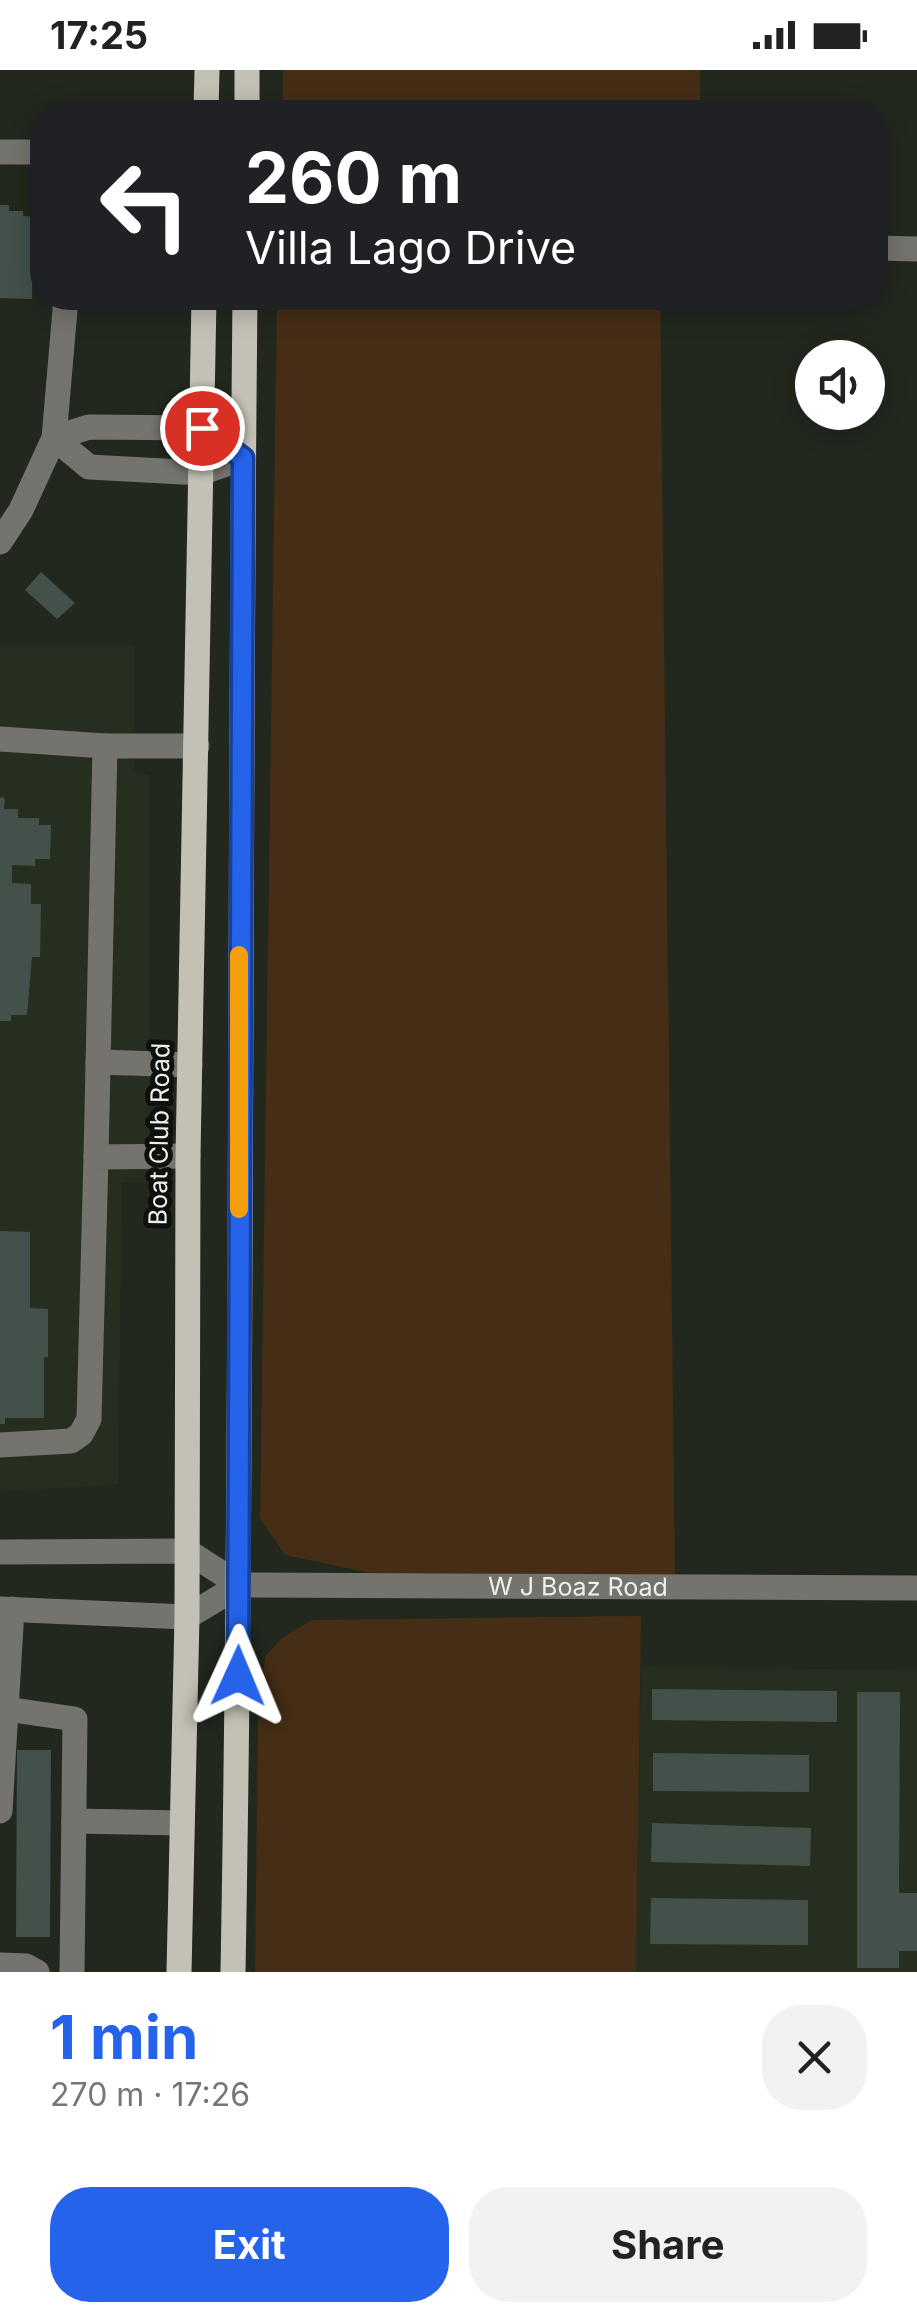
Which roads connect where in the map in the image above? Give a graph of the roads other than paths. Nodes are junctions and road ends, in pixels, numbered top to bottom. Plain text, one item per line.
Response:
1 (207, 70) edge
2 (248, 70) edge
3 (206, 100) edge
4 (247, 100) edge
5 (0, 152) edge
6 (30, 152) edge
7 (888, 248) edge
8 (917, 248) edge
9 (65, 310) edge
10 (204, 310) edge
11 (244, 310) edge
12 (202, 428) junction
13 (54, 438) junction
14 (243, 458) junction
15 (201, 472) junction
16 (0, 542) edge
17 (0, 739) edge
18 (105, 746) junction
19 (197, 746) junction
20 (98, 1062) junction
21 (190, 1065) junction
22 (188, 1156) junction
23 (96, 1158) junction
24 (0, 1444) edge
25 (0, 1552) edge
26 (187, 1552) junction
27 (240, 1585) junction
28 (917, 1588) edge
29 (6, 1609) edge
30 (187, 1617) junction
31 (6, 1709) junction
32 (0, 1811) edge
33 (74, 1821) junction
34 (182, 1822) junction
35 (0, 1965) edge
36 (37, 1972) edge
37 (72, 1972) edge
38 (179, 1972) edge
39 (233, 1972) edge

1 - 3 main road
2 - 4 main road
5 - 6 street
7 - 8 street
9 - 13 street
10 - 12 main road, Boat Club Road
11 - 14 main road
12 - 13 street
12 - 14 street
12 - 15 main road, Boat Club Road
13 - 15 street
13 - 16 street
14 - 15 street
14 - 27 main road
15 - 19 main road, Boat Club Road
17 - 18 street
18 - 19 street
18 - 20 street
19 - 21 main road, Boat Club Road
20 - 21 street
20 - 23 street
21 - 22 main road, Boat Club Road
22 - 23 street
22 - 26 main road, Boat Club Road
23 - 24 street
25 - 26 street
26 - 27 street
26 - 30 main road, Boat Club Road
27 - 28 street, W J Boaz Road
27 - 30 street
27 - 39 main road
29 - 30 street
29 - 31 street
30 - 34 main road, Boat Club Road
31 - 32 street
31 - 33 street
33 - 34 street
33 - 37 street
34 - 38 main road, Boat Club Road
35 - 36 street

